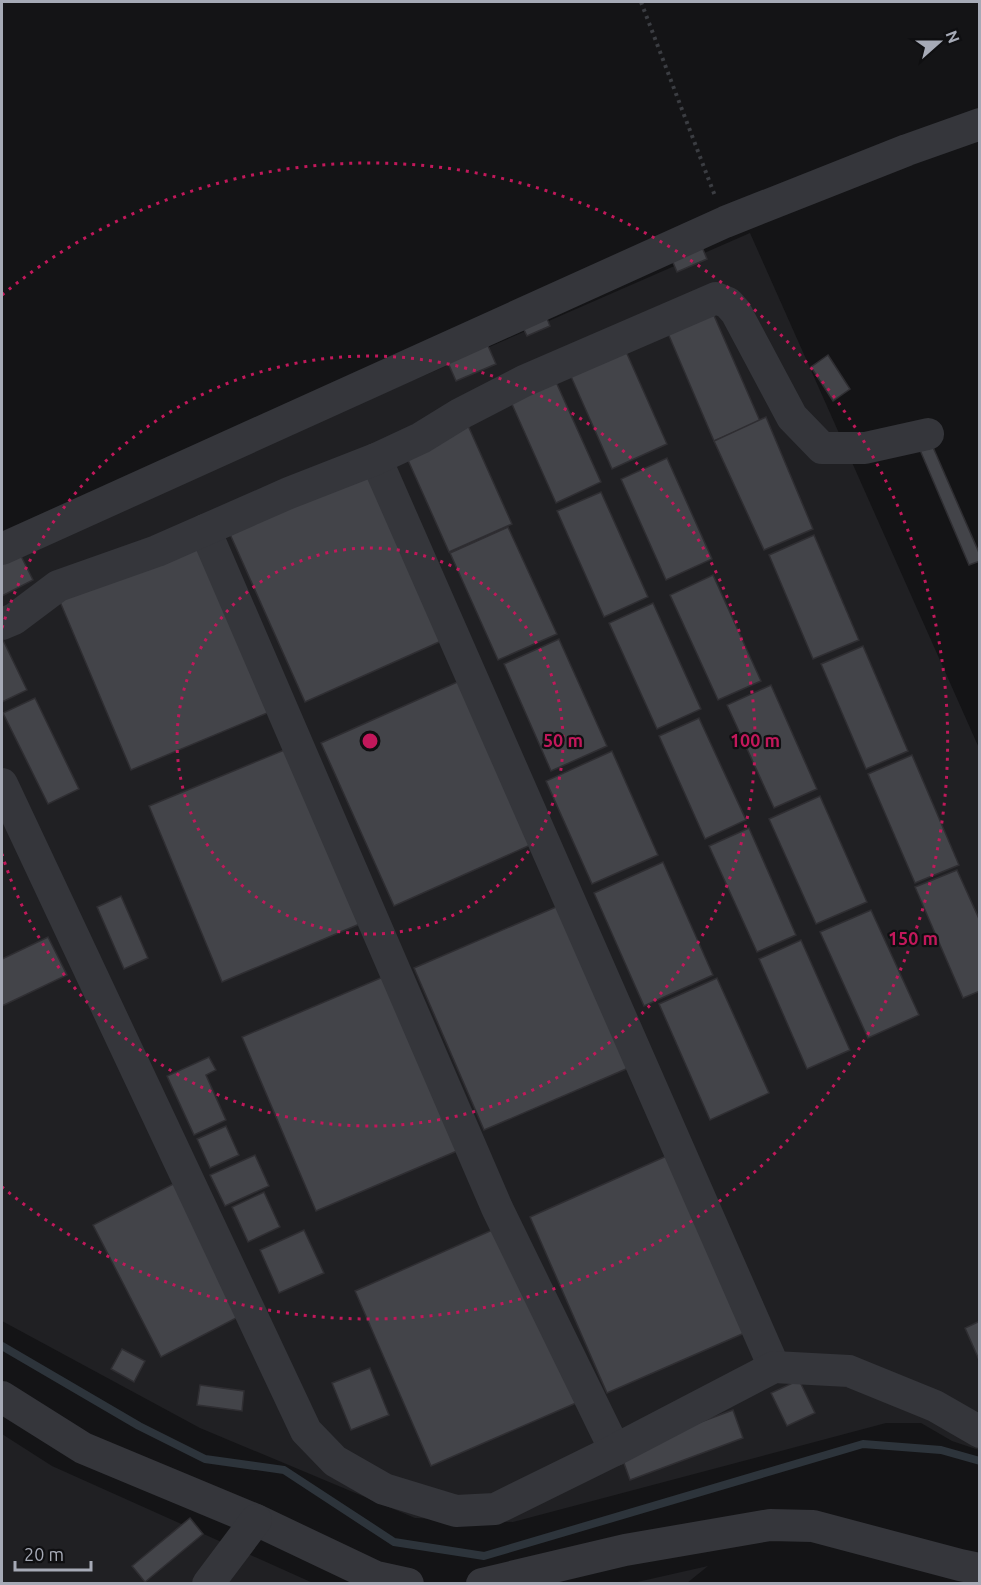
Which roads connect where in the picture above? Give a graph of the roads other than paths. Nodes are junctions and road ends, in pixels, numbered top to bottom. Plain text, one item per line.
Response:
1 (980, 124) edge
2 (928, 434) dead end
3 (376, 459) junction
4 (205, 530) junction
5 (2, 549) edge
6 (2, 624) edge
7 (2, 784) edge
8 (774, 1366) junction
9 (2, 1397) edge
10 (980, 1432) edge
11 (615, 1450) junction
12 (256, 1520) junction
13 (980, 1569) edge
14 (208, 1584) edge
15 (408, 1584) edge
16 (482, 1584) edge

1 - 5 street
2 - 3 street
3 - 4 street
3 - 8 street
4 - 6 street
4 - 11 street
7 - 11 street
8 - 10 street
8 - 11 street
9 - 12 street
12 - 14 street
12 - 15 street
13 - 16 street

